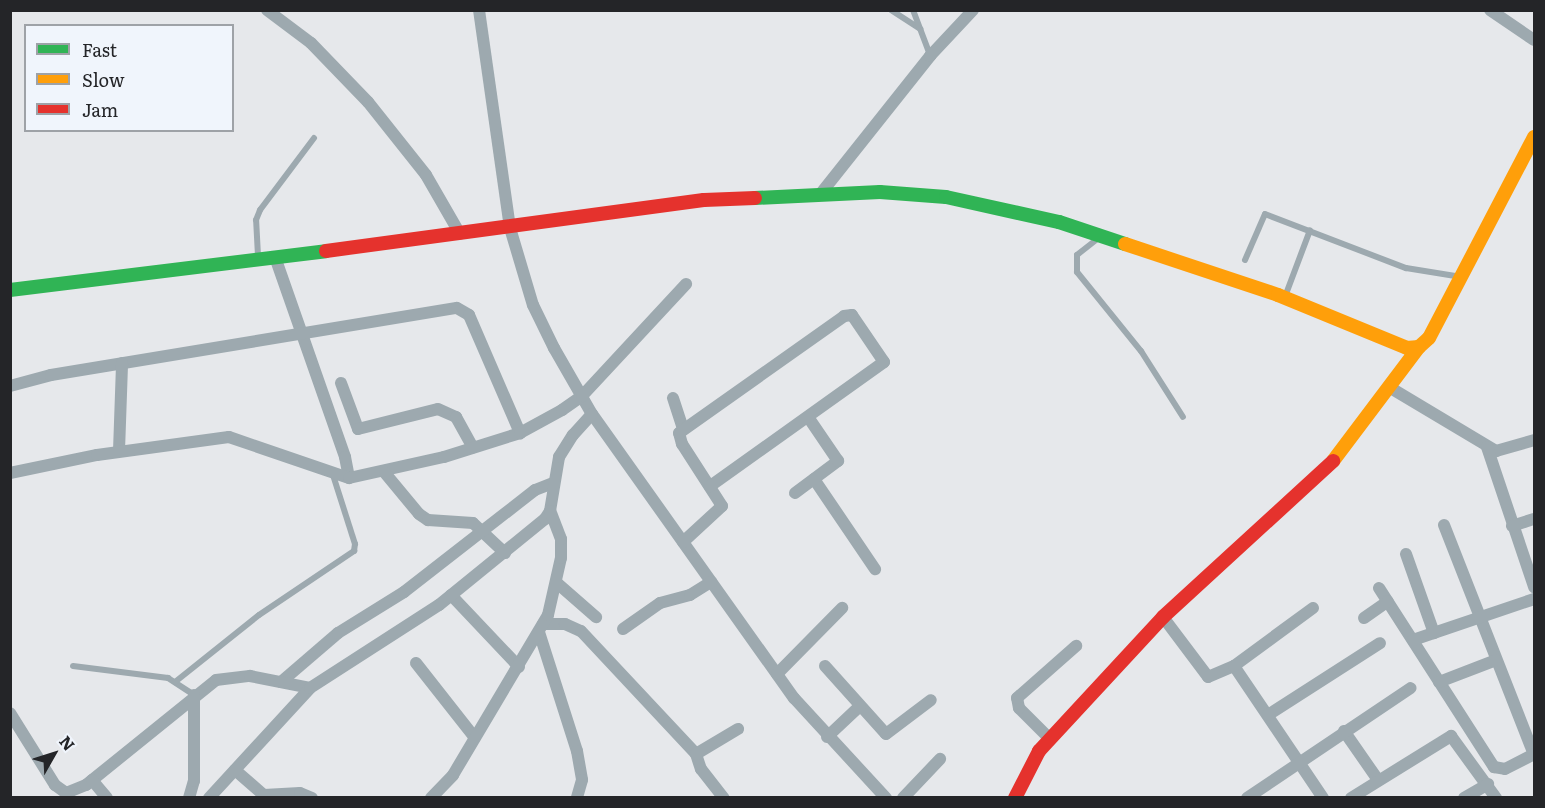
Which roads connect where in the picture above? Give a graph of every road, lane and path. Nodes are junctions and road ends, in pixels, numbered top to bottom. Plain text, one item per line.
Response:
1 (267, 10) edge
2 (479, 10) edge
3 (891, 10) edge
4 (913, 10) edge
5 (973, 10) edge
6 (1490, 10) edge
7 (920, 29) junction
8 (1534, 40) edge
9 (930, 56) junction
10 (1534, 137) edge
11 (314, 138) dead end
12 (822, 192) junction
13 (510, 228) junction
14 (1310, 230) junction
15 (460, 234) junction
16 (1098, 238) junction
17 (275, 257) junction
18 (258, 259) junction
19 (1245, 260) dead end
20 (1461, 276) junction
21 (686, 284) dead end
22 (10, 290) edge
23 (1285, 298) junction
24 (300, 336) junction
25 (1419, 347) junction
26 (122, 363) junction
27 (341, 383) dead end
28 (10, 386) edge
29 (1389, 387) junction
30 (582, 396) junction
31 (674, 398) dead end
32 (592, 414) junction
33 (808, 417) junction
34 (1184, 417) dead end
35 (683, 428) junction
36 (520, 432) junction
37 (1534, 440) edge
38 (1487, 447) junction
39 (473, 448) junction
40 (119, 452) junction
41 (10, 473) edge
42 (385, 473) junction
43 (333, 474) junction
44 (349, 478) junction
45 (814, 479) junction
46 (553, 483) junction
47 (711, 486) junction
48 (795, 493) dead end
49 (550, 512) junction
50 (1534, 519) edge
51 (1443, 525) dead end
52 (1512, 526) junction
53 (484, 533) junction
54 (683, 542) junction
55 (505, 553) junction
56 (1406, 554) dead end
57 (875, 569) dead end
58 (1532, 574) edge
59 (711, 582) junction
60 (557, 583) junction
61 (1534, 587) edge
62 (1379, 588) dead end
63 (452, 596) junction
64 (1534, 598) edge
65 (1388, 601) junction
66 (842, 608) dead end
67 (1313, 608) dead end
68 (1163, 617) junction
69 (596, 618) dead end
70 (1364, 618) dead end
71 (1478, 618) junction
72 (541, 628) junction
73 (623, 629) dead end
74 (1434, 633) junction
75 (1413, 640) junction
76 (1380, 643) dead end
77 (1076, 646) dead end
78 (1496, 660) junction
79 (416, 663) dead end
80 (73, 666) dead end
81 (825, 666) dead end
82 (1234, 666) junction
83 (519, 667) junction
84 (777, 674) junction
85 (175, 682) junction
86 (281, 682) junction
87 (1439, 682) junction
88 (310, 688) junction
89 (1411, 688) dead end
90 (194, 695) junction
91 (932, 700) dead end
92 (860, 706) junction
93 (10, 713) edge
94 (1268, 716) junction
95 (738, 729) dead end
96 (1344, 731) junction
97 (827, 737) junction
98 (475, 738) junction
99 (1050, 739) junction
100 (696, 754) junction
101 (1534, 754) edge
102 (940, 759) dead end
103 (1299, 760) junction
104 (235, 770) junction
105 (92, 780) junction
106 (1378, 780) junction
107 (1488, 784) junction
108 (58, 794) edge
109 (107, 798) edge
110 (189, 798) edge
111 (209, 798) edge
112 (312, 798) edge
113 (431, 798) edge
114 (577, 798) edge
115 (724, 798) edge
116 (886, 798) edge
117 (903, 798) edge
118 (1015, 798) edge
119 (1247, 798) edge
120 (1323, 798) edge
121 (1351, 798) edge
122 (1464, 798) edge
123 (1496, 798) edge

1 - 15 street
2 - 13 street
3 - 7 lane
4 - 7 lane
5 - 9 street
6 - 8 street
7 - 9 lane
9 - 12 street
10 - 20 main road
11 - 18 lane
12 - 13 main road
12 - 16 main road
13 - 15 main road
13 - 30 street
14 - 19 lane
14 - 20 lane
14 - 23 lane
15 - 17 main road
16 - 23 main road
16 - 34 lane
17 - 18 main road
17 - 24 street
18 - 22 main road
20 - 25 main road
21 - 30 street
23 - 25 main road
24 - 26 street
24 - 36 street
24 - 44 street
25 - 29 main road
26 - 28 street
26 - 40 street
27 - 39 street
29 - 38 street
29 - 68 main road
30 - 32 street
30 - 36 street
31 - 35 street
32 - 46 street
32 - 54 street
33 - 35 street
33 - 45 street
33 - 47 street
35 - 47 street
36 - 39 street
37 - 38 street
38 - 52 street
39 - 42 street
40 - 41 street
40 - 43 street
42 - 44 street
42 - 53 street
43 - 44 street
43 - 85 lane
45 - 48 street
45 - 57 street
46 - 49 street
46 - 53 street
47 - 54 street
49 - 55 street
49 - 60 street
50 - 52 street
51 - 71 street
52 - 58 street
53 - 55 street
53 - 86 street
54 - 59 street
55 - 63 street
56 - 74 street
58 - 61 street
59 - 73 street
59 - 84 street
60 - 69 street
60 - 72 street
62 - 65 street
63 - 83 street
63 - 88 street
64 - 71 street
65 - 70 street
65 - 75 street
66 - 84 street
67 - 82 street
68 - 82 street
68 - 99 main road
71 - 74 street
71 - 78 street
72 - 83 street
72 - 100 street
72 - 114 street
74 - 75 street
75 - 87 street
76 - 94 street
77 - 99 street
78 - 87 street
78 - 101 street
79 - 98 street
80 - 85 lane
81 - 92 street
82 - 94 street
83 - 98 street
84 - 97 street
85 - 90 lane
86 - 88 street
86 - 90 street
87 - 101 street
88 - 104 street
89 - 96 street
90 - 105 street
90 - 110 street
91 - 92 street
92 - 97 street
93 - 108 street
94 - 103 street
95 - 100 street
96 - 103 street
96 - 106 street
97 - 116 street
98 - 113 street
99 - 118 main road
100 - 115 street
102 - 117 street
103 - 119 street
103 - 120 street
104 - 111 street
104 - 112 street
105 - 108 street
105 - 109 street
106 - 107 street
106 - 121 street
107 - 122 street
107 - 123 street

